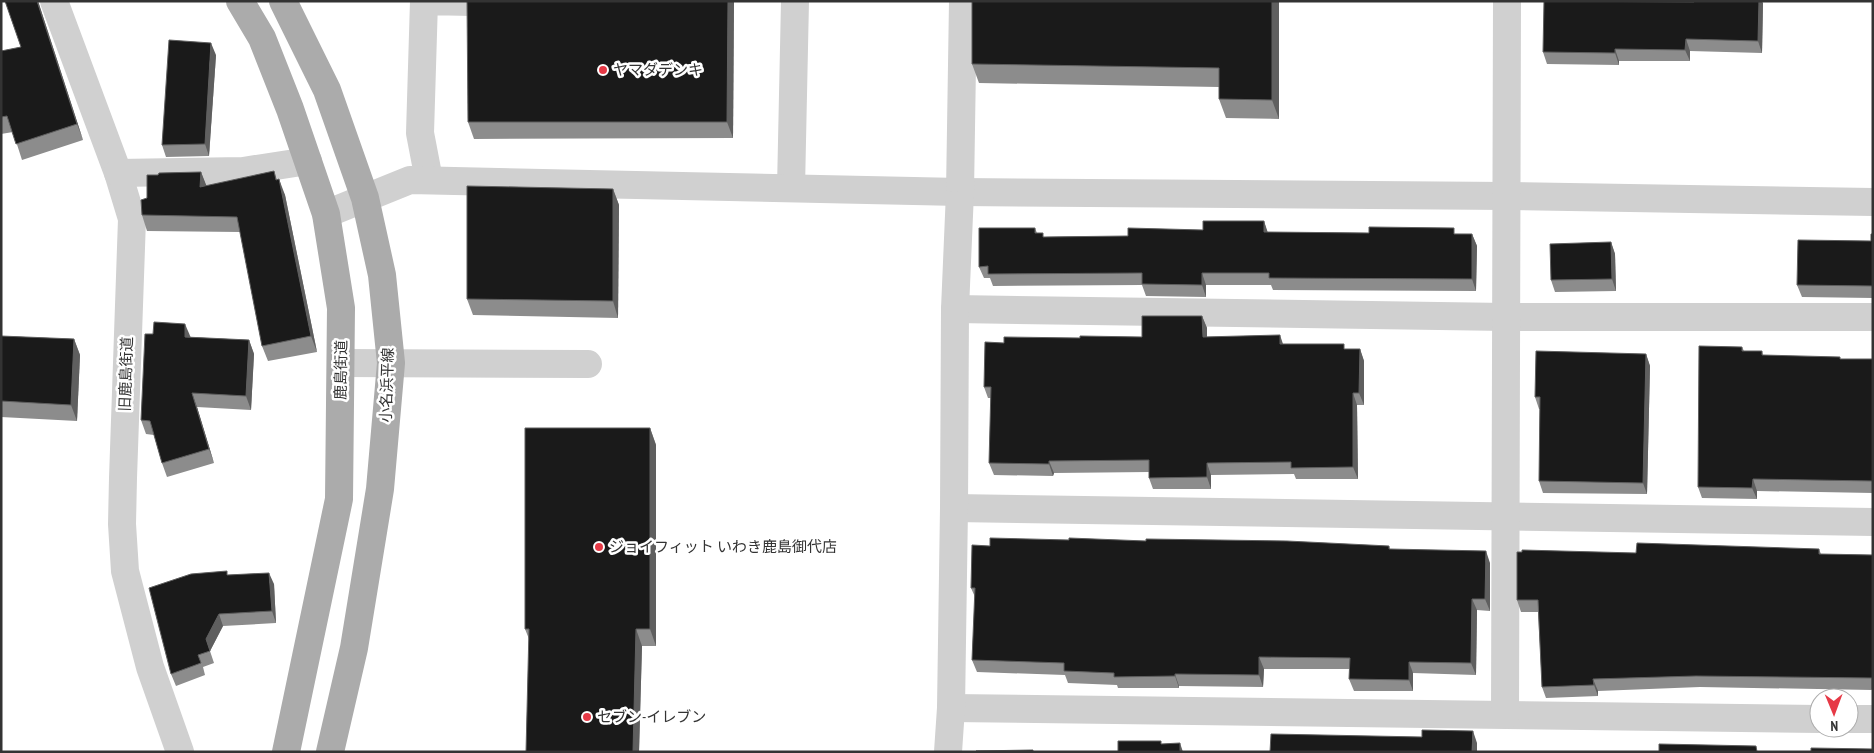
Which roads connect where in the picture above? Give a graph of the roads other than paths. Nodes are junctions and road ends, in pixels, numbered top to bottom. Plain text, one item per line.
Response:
1 (54, 1) edge
2 (240, 1) edge
3 (283, 1) edge
4 (795, 1) edge
5 (963, 1) edge
6 (1507, 1) edge
7 (473, 2) edge
8 (308, 161) junction
9 (118, 173) junction
10 (429, 180) junction
11 (791, 188) junction
12 (960, 192) junction
13 (1507, 196) junction
14 (365, 198) junction
15 (1873, 202) edge
16 (326, 214) junction
17 (955, 309) junction
18 (1506, 317) junction
19 (1873, 317) edge
20 (341, 363) junction
21 (391, 363) junction
22 (588, 364) dead end
23 (954, 508) junction
24 (1505, 518) junction
25 (1873, 522) edge
26 (951, 708) junction
27 (1505, 715) junction
28 (1809, 719) edge
29 (1859, 719) edge
30 (1873, 719) edge
31 (180, 752) edge
32 (286, 752) edge
33 (330, 752) edge
34 (948, 752) edge

1 - 9 street, 旧鹿島街道
2 - 8 main road, 鹿島街道
3 - 14 main road, 小名浜平線
4 - 11 street
5 - 12 street
6 - 13 street
7 - 10 street
8 - 9 street
8 - 16 main road, 鹿島街道
9 - 31 street, 旧鹿島街道
10 - 11 street
10 - 14 street
11 - 12 street
12 - 13 street
12 - 17 street
13 - 15 street
13 - 18 street
14 - 16 street
14 - 21 main road, 小名浜平線
16 - 20 main road, 鹿島街道
17 - 18 street
17 - 23 street
18 - 19 street
18 - 24 street
20 - 21 street
20 - 32 main road, 鹿島街道
21 - 22 street
21 - 33 main road, 小名浜平線
23 - 24 street
23 - 26 street
24 - 25 street
24 - 27 street
26 - 27 street
26 - 34 street
27 - 28 street
29 - 30 street

